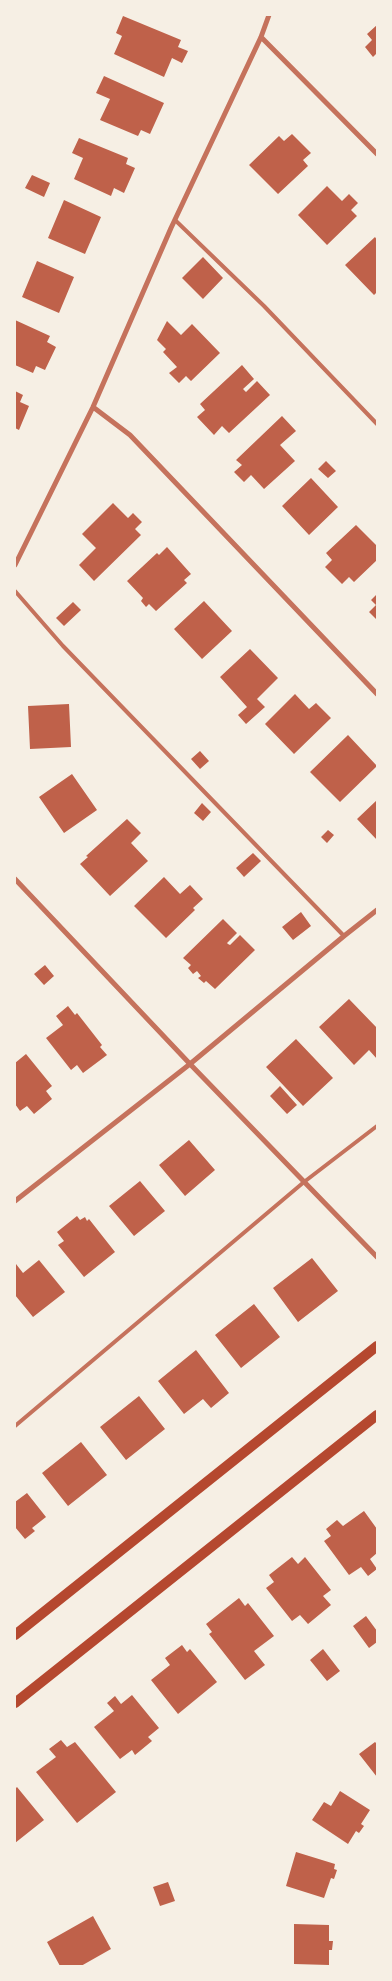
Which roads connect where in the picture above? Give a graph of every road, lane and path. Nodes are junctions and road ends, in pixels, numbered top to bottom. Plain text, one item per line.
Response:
1 (269, 15) edge
2 (261, 37) junction
3 (377, 154) edge
4 (175, 220) junction
5 (93, 407) junction
6 (377, 424) edge
7 (15, 565) edge
8 (15, 591) edge
9 (377, 694) edge
10 (15, 879) edge
11 (377, 910) edge
12 (344, 936) junction
13 (190, 1064) junction
14 (377, 1126) edge
15 (304, 1182) junction
16 (15, 1202) edge
17 (377, 1257) edge
18 (377, 1346) edge
19 (377, 1415) edge
20 (15, 1426) edge
21 (15, 1635) edge
22 (15, 1703) edge

1 - 2 street
2 - 3 street
2 - 4 street
4 - 5 street
4 - 6 lane
5 - 7 street
5 - 9 street
8 - 12 lane
10 - 13 street
11 - 12 street
12 - 13 street
13 - 15 street
13 - 16 street
14 - 15 lane
15 - 17 street
15 - 20 lane
18 - 21 main road
19 - 22 main road

